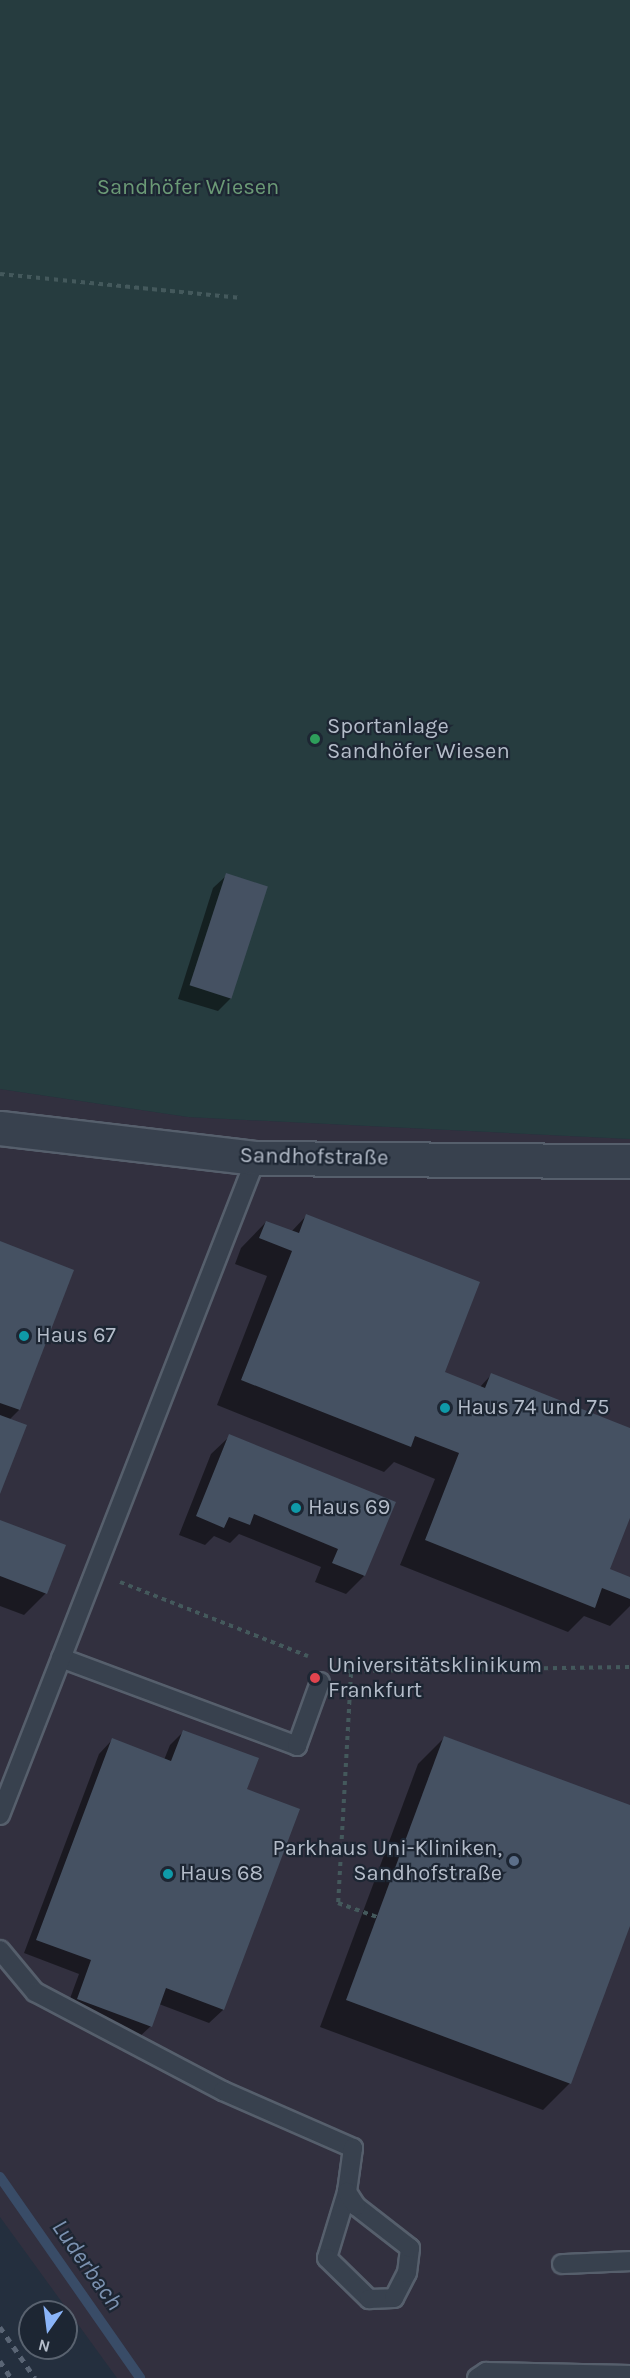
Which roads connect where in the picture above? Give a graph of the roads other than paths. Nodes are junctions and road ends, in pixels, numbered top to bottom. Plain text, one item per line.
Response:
1 (0, 1128) edge
2 (256, 1158) junction
3 (630, 1161) edge
4 (61, 1658) junction
5 (320, 1682) dead end
6 (0, 1815) edge
7 (0, 1950) edge
8 (347, 2192) junction
9 (630, 2261) edge
10 (562, 2264) dead end
11 (630, 2374) edge
12 (477, 2378) edge

1 - 2 street, Sandhofstraße
2 - 3 street, Sandhofstraße
2 - 4 lane
4 - 5 lane
4 - 6 lane
7 - 8 lane
8 - 8 lane
9 - 10 lane
11 - 12 lane

